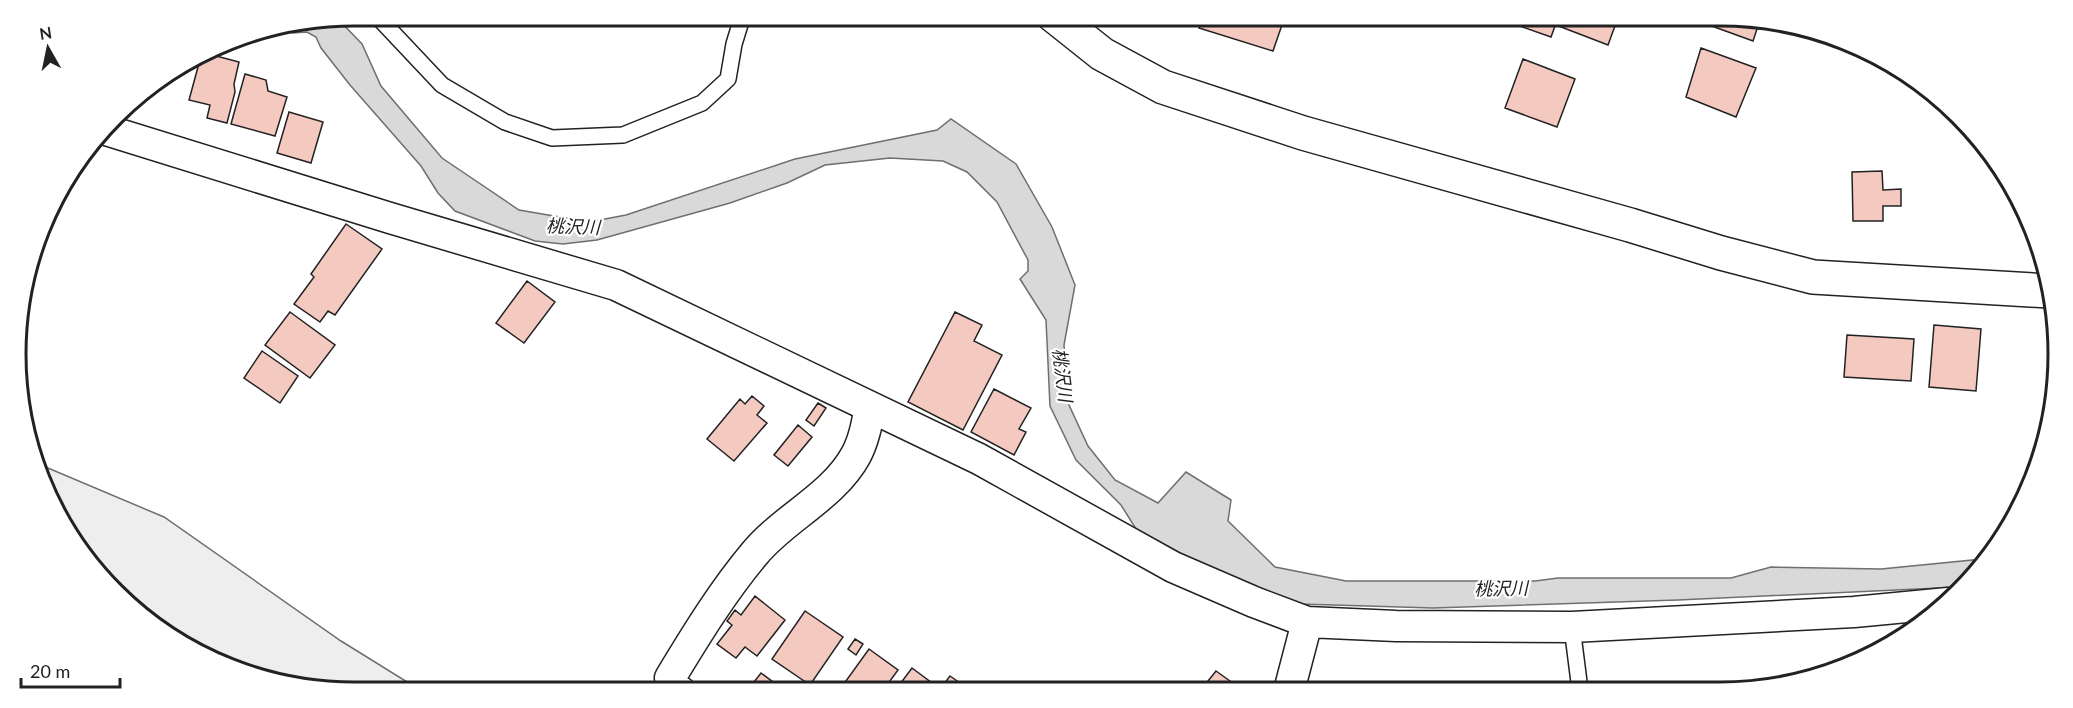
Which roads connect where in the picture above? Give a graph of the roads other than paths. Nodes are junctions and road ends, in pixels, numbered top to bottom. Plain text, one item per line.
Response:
1 (386, 26) edge
2 (740, 26) edge
3 (1067, 26) edge
4 (112, 132) edge
5 (2041, 290) edge
6 (870, 407) junction
7 (1932, 605) edge
8 (1307, 622) junction
9 (1572, 627) junction
10 (671, 682) edge
11 (1291, 682) edge
12 (1579, 682) edge

1 - 2 lane
3 - 5 street
4 - 6 street
6 - 8 street
6 - 10 street
7 - 9 street
8 - 9 street
8 - 11 street
9 - 12 lane

